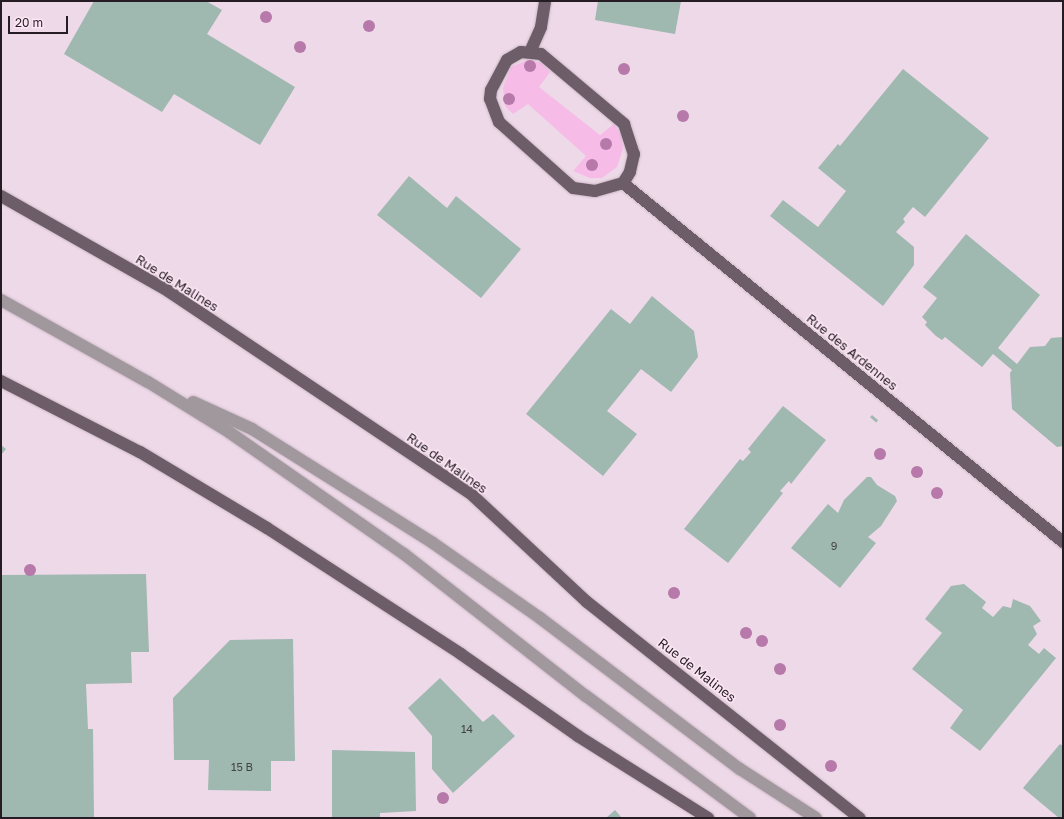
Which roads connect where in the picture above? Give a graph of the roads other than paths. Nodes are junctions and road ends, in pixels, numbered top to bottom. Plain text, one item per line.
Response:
1 (545, 1) edge
2 (530, 52) junction
3 (623, 183) junction
4 (1, 196) edge
5 (1, 300) edge
6 (1, 381) edge
7 (148, 382) junction
8 (1063, 542) edge
9 (708, 818) edge
10 (750, 818) edge
11 (816, 818) edge
12 (860, 818) edge

1 - 2 main road
2 - 3 main road
2 - 3 main road
3 - 8 main road, Rue des Ardennes
4 - 12 main road, Rue de Malines
5 - 7 street
6 - 9 main road
7 - 10 street
7 - 11 street

